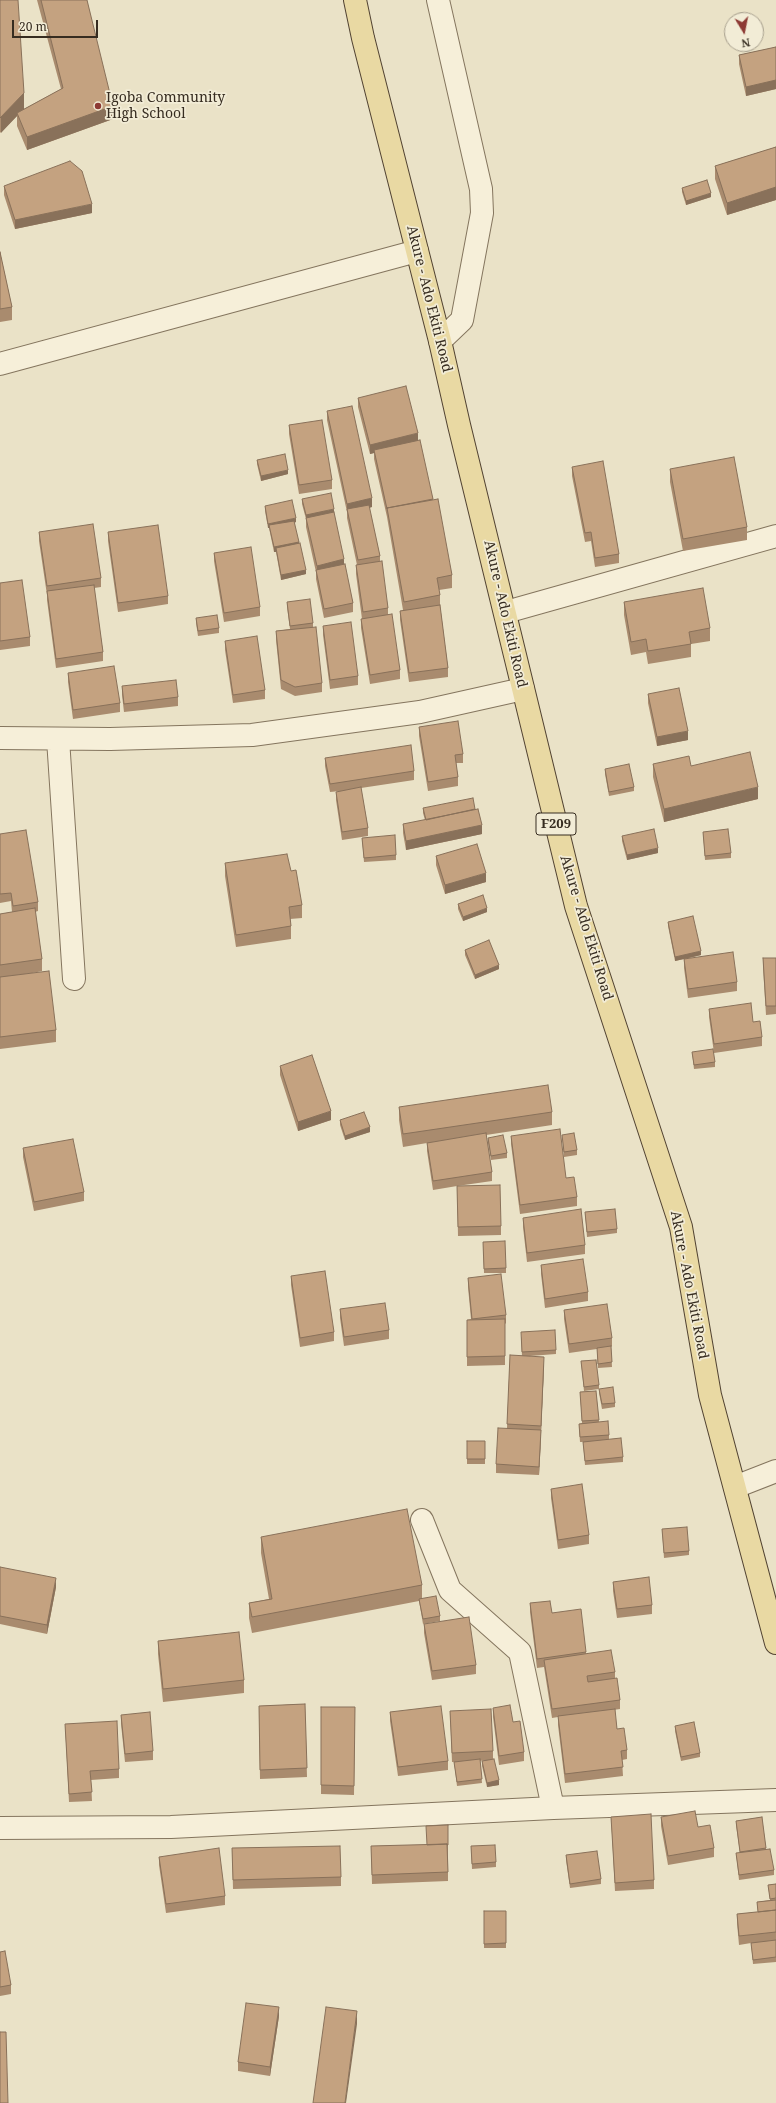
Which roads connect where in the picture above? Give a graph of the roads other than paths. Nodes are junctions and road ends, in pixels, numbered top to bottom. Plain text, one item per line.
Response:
1 (355, 0) edge
2 (438, 0) edge
3 (417, 251) junction
4 (440, 341) junction
5 (0, 364) edge
6 (776, 536) edge
7 (506, 612) junction
8 (523, 689) junction
9 (0, 738) edge
10 (58, 738) junction
11 (74, 979) dead end
12 (776, 1471) edge
13 (735, 1487) junction
14 (422, 1520) dead end
15 (776, 1643) edge
16 (776, 1800) edge
17 (553, 1808) junction
18 (0, 1828) edge

1 - 3 main road, Akure - Ado Ekiti Road / F209
2 - 4 street
3 - 4 main road, Akure - Ado Ekiti Road / F209
3 - 5 street
4 - 7 main road, Akure - Ado Ekiti Road / F209
6 - 7 street
7 - 8 main road, Akure - Ado Ekiti Road / F209
8 - 10 street
8 - 13 main road, Akure - Ado Ekiti Road / F209
9 - 10 street
10 - 11 street
12 - 13 street
13 - 15 main road, Akure - Ado Ekiti Road / F209
14 - 17 street
16 - 17 street
17 - 18 street

